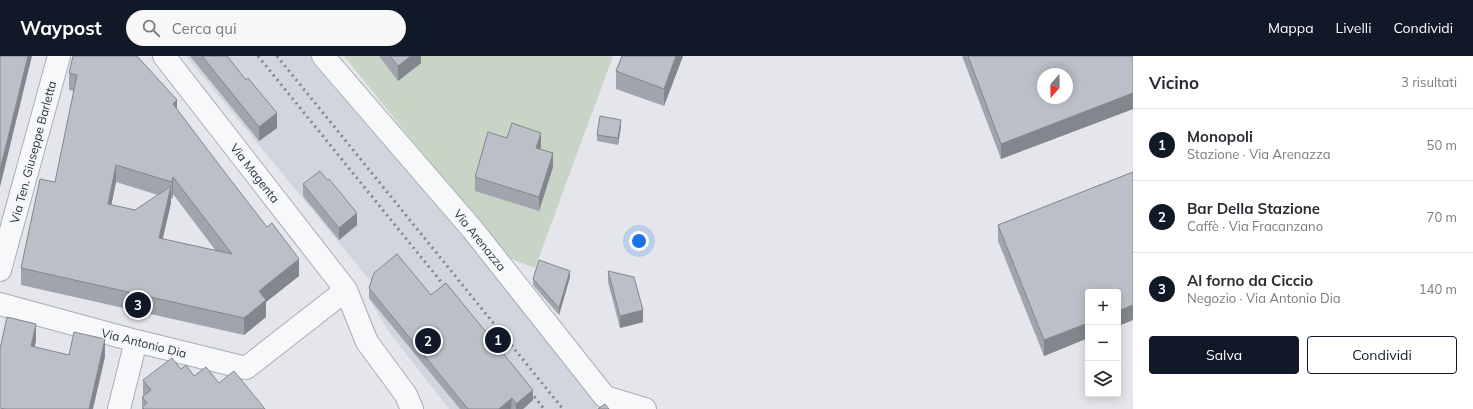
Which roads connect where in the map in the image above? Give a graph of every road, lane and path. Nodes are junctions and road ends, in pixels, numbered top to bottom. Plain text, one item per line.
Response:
1 (59, 56) edge
2 (164, 56) edge
3 (324, 56) edge
4 (0, 270) edge
5 (346, 290) junction
6 (0, 304) edge
7 (136, 341) junction
8 (119, 409) edge
9 (412, 409) edge
10 (645, 409) edge

1 - 4 street, Via Ten. Giuseppe Barletta
2 - 5 street, Via Magenta
3 - 10 street, Via Arenazza
5 - 7 street, Via Antonio Dia
5 - 9 street, Via Magenta
6 - 7 street, Via Antonio Dia
7 - 8 street

